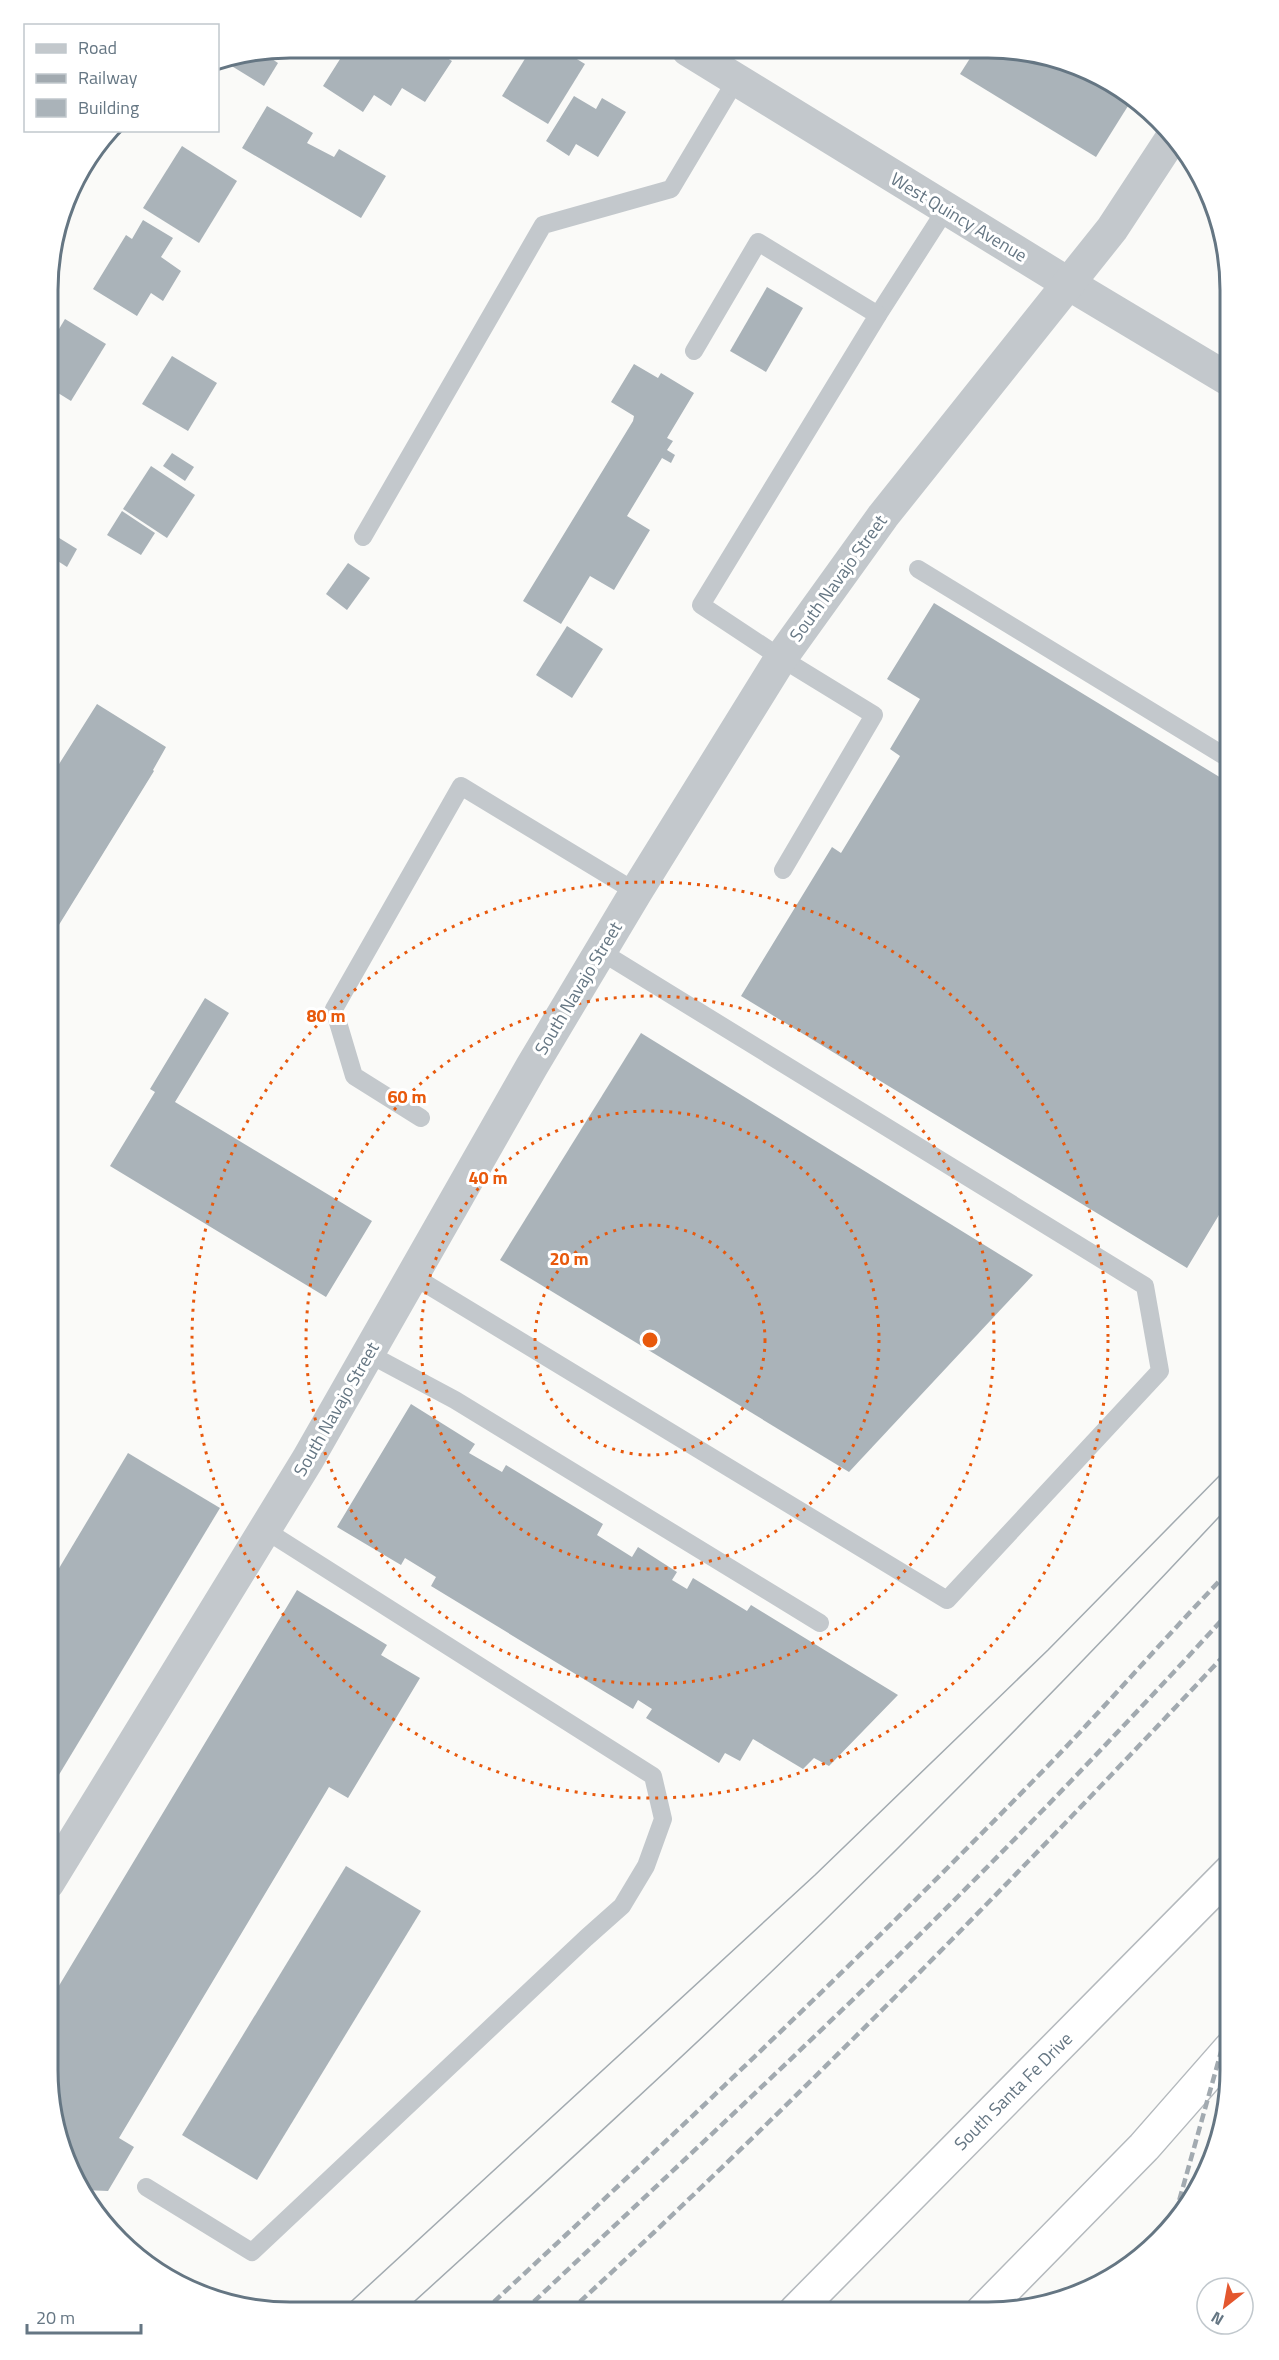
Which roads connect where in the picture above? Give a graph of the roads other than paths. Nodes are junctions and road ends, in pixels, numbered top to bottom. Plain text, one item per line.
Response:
1 (701, 58) edge
2 (736, 80) junction
3 (1168, 144) edge
4 (946, 209) junction
5 (1069, 284) junction
6 (878, 315) junction
7 (694, 351) dead end
8 (1220, 374) edge
9 (363, 537) dead end
10 (918, 569) dead end
11 (781, 658) junction
12 (1220, 753) edge
13 (783, 870) dead end
14 (636, 892) junction
15 (600, 951) junction
16 (421, 1118) dead end
17 (413, 1276) junction
18 (369, 1354) junction
19 (265, 1530) junction
20 (820, 1623) dead end
21 (58, 1867) edge
22 (1220, 1880) edge
23 (1220, 2060) edge
24 (146, 2187) dead end
25 (1072, 2221) junction
26 (1005, 2301) edge
27 (806, 2302) edge
28 (992, 2302) edge

1 - 2 street, West Quincy Avenue
2 - 4 street, West Quincy Avenue
2 - 9 lane
3 - 5 street, South Navajo Street
4 - 5 street, West Quincy Avenue
4 - 6 lane
5 - 8 street, West Quincy Avenue
5 - 11 street, South Navajo Street
6 - 7 lane
6 - 11 lane
10 - 12 lane
11 - 13 lane
11 - 14 street, South Navajo Street
14 - 15 street, South Navajo Street
14 - 16 lane
15 - 17 street, South Navajo Street
15 - 17 lane
17 - 18 street, South Navajo Street
18 - 19 street, South Navajo Street
18 - 20 lane
19 - 21 street, South Navajo Street
19 - 24 lane
22 - 27 highway, South Santa Fe Drive
23 - 25 highway
25 - 26 highway
25 - 28 highway

